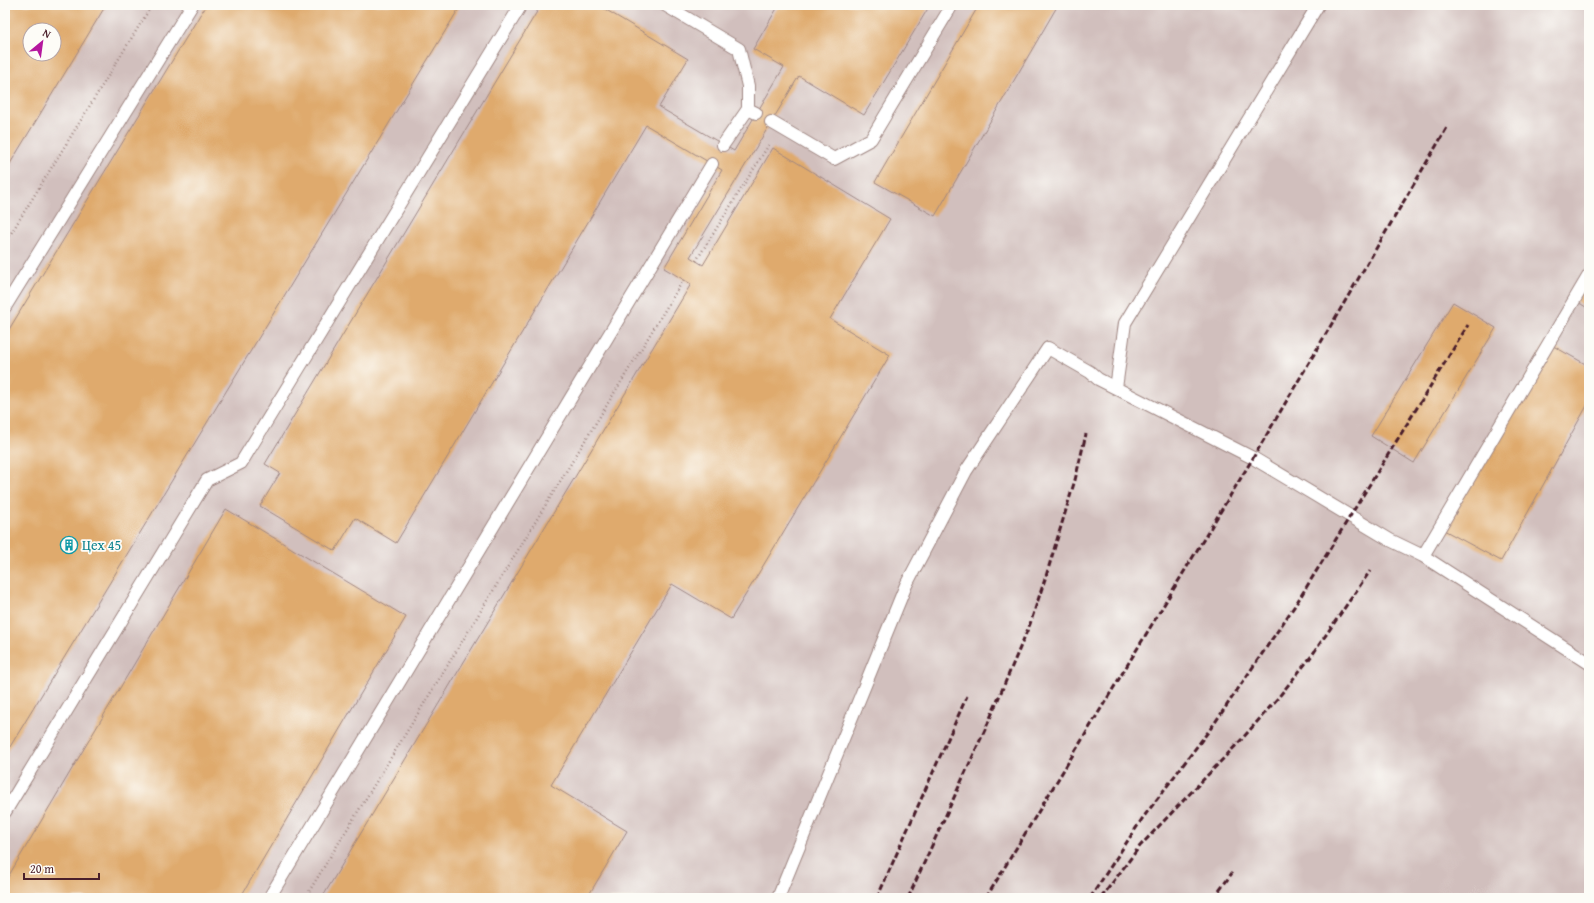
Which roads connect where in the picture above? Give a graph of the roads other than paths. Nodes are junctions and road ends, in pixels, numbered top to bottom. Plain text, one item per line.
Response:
1 (192, 5) edge
2 (521, 5) edge
3 (665, 5) edge
4 (952, 5) edge
5 (1318, 5) edge
6 (775, 125) road end
7 (724, 145) dead end
8 (712, 164) dead end
9 (1589, 276) edge
10 (5, 307) edge
11 (1116, 388) junction
12 (1423, 556) junction
13 (1589, 663) edge
14 (5, 812) edge
15 (269, 898) edge
16 (778, 898) edge

1 - 10 lane
2 - 14 lane
3 - 7 lane
4 - 6 lane
5 - 11 lane
8 - 15 lane
9 - 12 lane
11 - 12 lane
11 - 16 lane
12 - 13 lane

